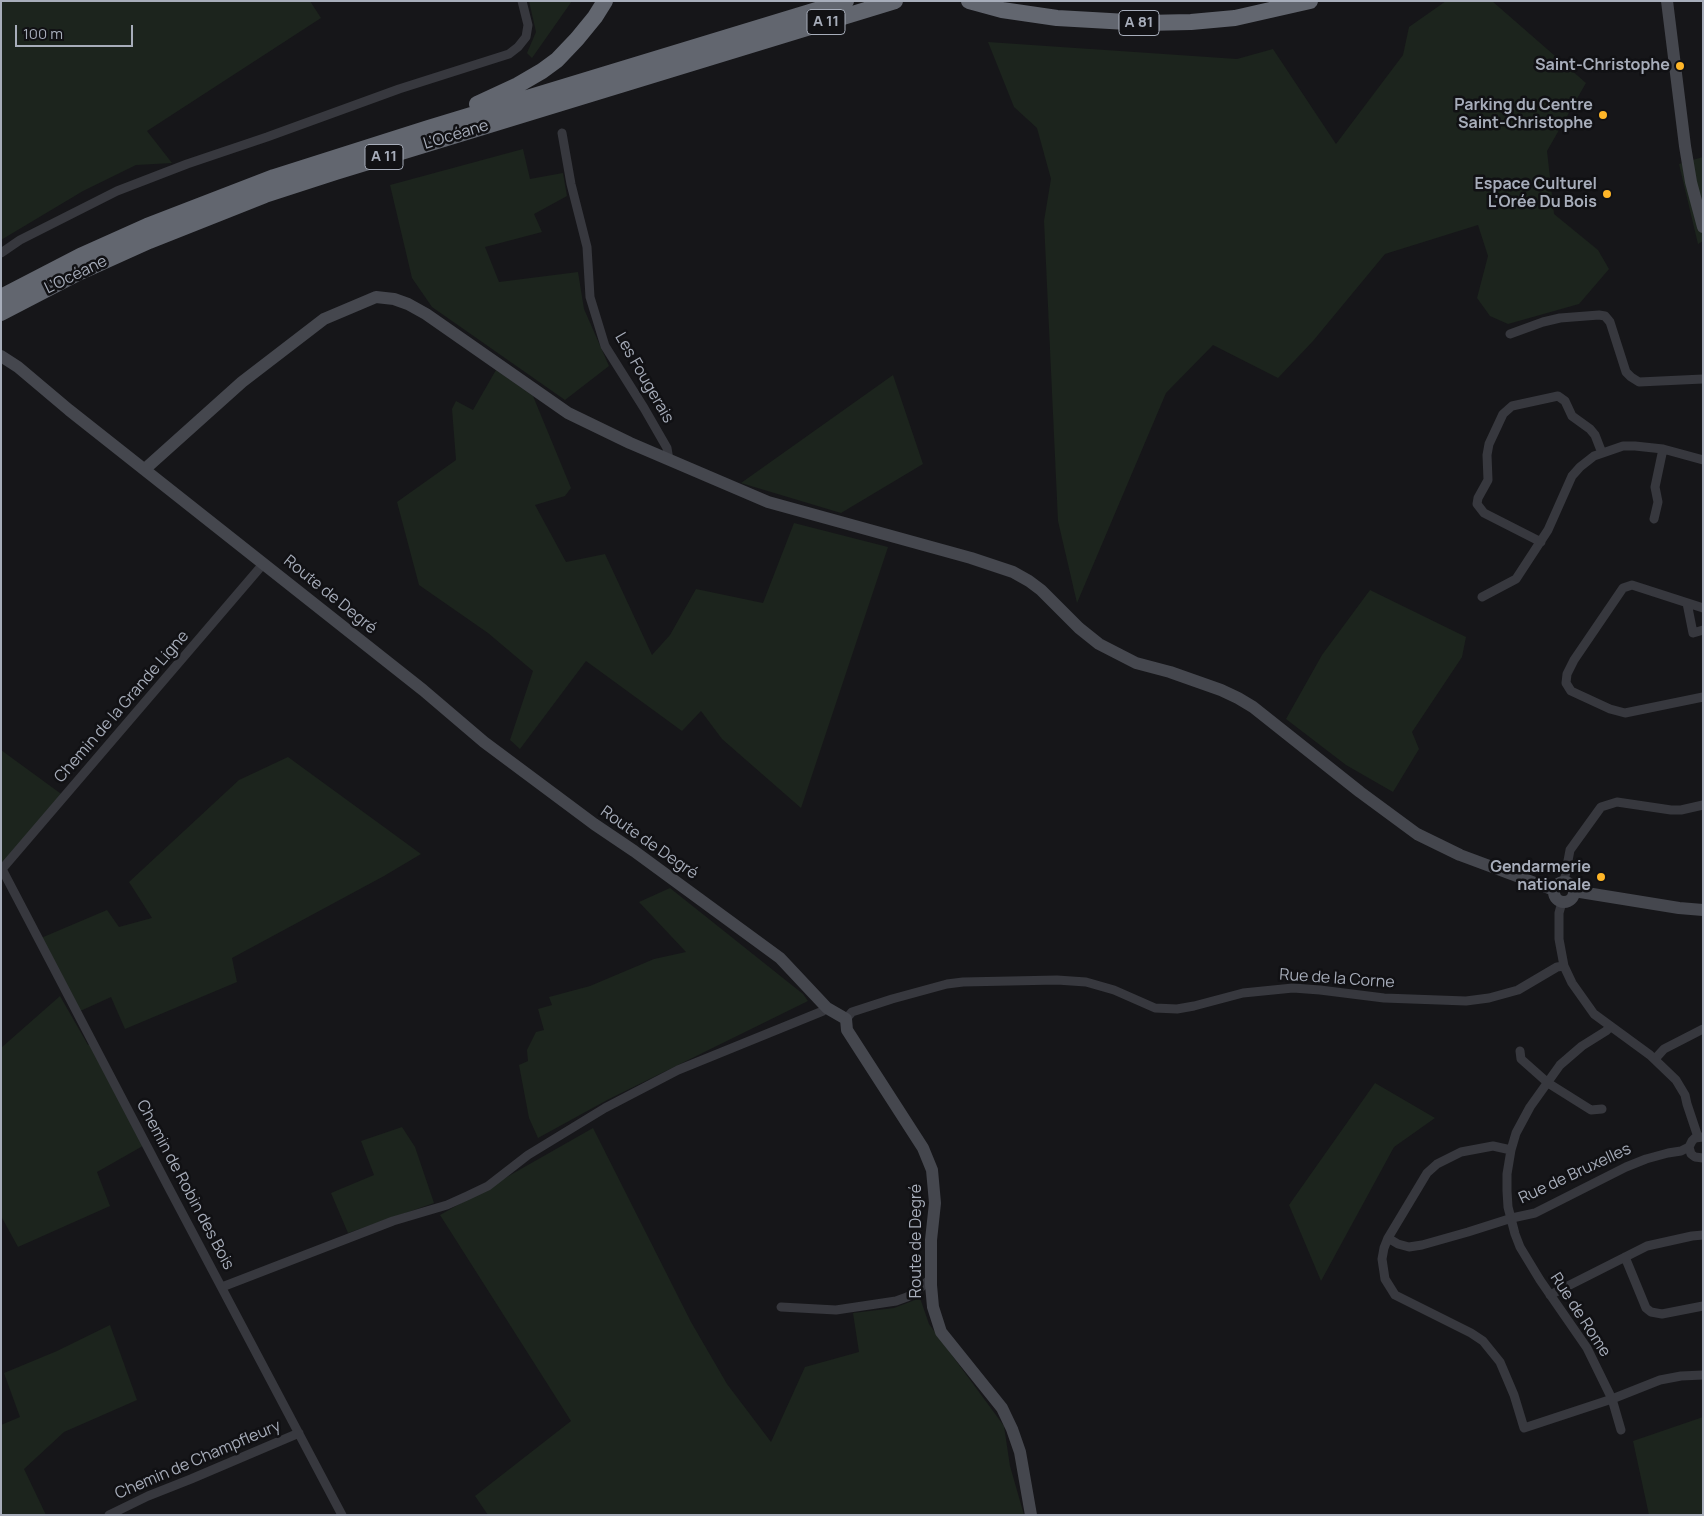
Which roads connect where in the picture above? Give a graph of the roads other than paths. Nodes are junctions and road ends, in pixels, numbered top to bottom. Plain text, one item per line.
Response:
1 (522, 1) edge
2 (605, 1) edge
3 (846, 1) edge
4 (895, 1) edge
5 (969, 1) edge
6 (1310, 1) edge
7 (1667, 1) edge
8 (428, 128) junction
9 (562, 133) dead end
10 (1703, 227) edge
11 (1, 253) edge
12 (1, 297) edge
13 (1, 313) edge
14 (1510, 334) dead end
15 (1, 356) edge
16 (1703, 379) edge
17 (1663, 449) junction
18 (1602, 453) junction
19 (669, 460) junction
20 (1703, 460) edge
21 (145, 469) junction
22 (1654, 519) dead end
23 (1541, 542) junction
24 (264, 563) junction
25 (1482, 597) dead end
26 (1688, 603) junction
27 (1703, 608) edge
28 (1703, 630) edge
29 (1703, 697) edge
30 (1703, 805) edge
31 (2, 870) edge
32 (1559, 886) junction
33 (1574, 891) junction
34 (1562, 902) junction
35 (1703, 910) edge
36 (1564, 966) junction
37 (827, 1008) junction
38 (846, 1019) junction
39 (1610, 1027) junction
40 (1703, 1030) edge
41 (1520, 1051) dead end
42 (1655, 1059) junction
43 (1548, 1083) junction
44 (1602, 1109) dead end
45 (1700, 1137) edge
46 (1690, 1147) junction
47 (1511, 1150) junction
48 (1703, 1158) edge
49 (1512, 1218) junction
50 (1703, 1235) edge
51 (1388, 1238) junction
52 (1625, 1257) junction
53 (931, 1278) junction
54 (222, 1287) junction
55 (1550, 1296) junction
56 (1703, 1306) edge
57 (781, 1307) dead end
58 (1703, 1375) edge
59 (1612, 1399) junction
60 (1621, 1430) dead end
61 (299, 1432) junction
62 (109, 1515) edge
63 (342, 1515) edge
64 (1031, 1515) edge

1 - 11 street
2 - 8 highway
3 - 8 highway, L’Océane / A 11
4 - 13 highway, L’Océane / A 11
5 - 6 highway, A 81
7 - 10 street
8 - 12 highway, L’Océane / A 11
9 - 19 street, Les Fougerais
14 - 16 street
15 - 21 street, Route de Degré
17 - 18 street
17 - 20 street
17 - 22 street
18 - 23 street
18 - 23 street
19 - 21 street
19 - 32 street
21 - 24 street, Route de Degré
23 - 25 street
24 - 31 street, Chemin de la Grande Ligne
24 - 37 street, Route de Degré
26 - 27 street
26 - 28 street
26 - 29 street
30 - 32 street
31 - 54 street, Chemin de Robin des Bois
32 - 33 street
32 - 34 street
33 - 34 street
33 - 35 street
34 - 36 street
36 - 38 street, Rue de la Corne
36 - 39 street
37 - 38 street, Route de Degré
37 - 54 street
38 - 53 street, Route de Degré
39 - 42 street
39 - 43 street, Rue de Rome
40 - 42 street
41 - 43 street
42 - 45 street
43 - 44 street
43 - 47 street, Rue de Rome
45 - 46 street
46 - 48 street
46 - 49 street, Rue de Bruxelles
47 - 49 street, Rue de Rome
47 - 51 street
49 - 51 street, Rue de Bruxelles
49 - 55 street, Rue de Rome
50 - 52 street
51 - 59 street
52 - 55 street
52 - 56 street
53 - 57 street
53 - 64 street, Route de Degré
54 - 61 street, Chemin de Robin des Bois
55 - 59 street, Rue de Rome
58 - 59 street
59 - 60 street, Rue de Rome
61 - 62 street, Chemin de Champfleury
61 - 63 street, Chemin de Robin des Bois

